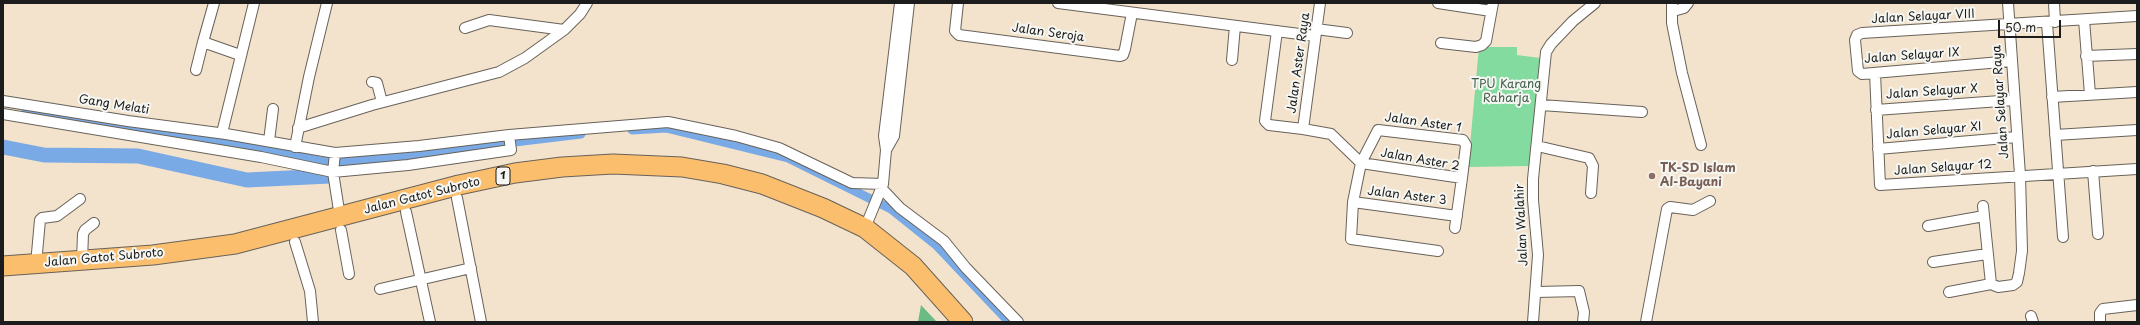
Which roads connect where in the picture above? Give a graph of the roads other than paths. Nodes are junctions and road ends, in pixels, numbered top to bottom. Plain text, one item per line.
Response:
1 (214, 3) edge
2 (254, 3) edge
3 (327, 3) edge
4 (588, 3) edge
5 (900, 3) edge
6 (909, 3) edge
7 (958, 3) edge
8 (1058, 3) edge
9 (1320, 3) edge
10 (1438, 3) edge
11 (1595, 3) edge
12 (1688, 3) edge
13 (2008, 3) edge
14 (2054, 3) edge
15 (1105, 6) edge
16 (1492, 7) edge
17 (1672, 7) edge
18 (1132, 12) junction
19 (2137, 16) edge
20 (2084, 20) junction
21 (2051, 22) junction
22 (2009, 25) junction
23 (1235, 26) junction
24 (465, 28) dead end
25 (564, 30) junction
26 (1277, 31) junction
27 (1316, 33) junction
28 (1347, 33) dead end
29 (1862, 33) joint
30 (204, 42) junction
31 (1441, 43) dead end
32 (2137, 54) edge
33 (240, 55) junction
34 (2086, 56) junction
35 (1232, 60) dead end
36 (2012, 61) junction
37 (196, 70) dead end
38 (1875, 73) junction
39 (372, 82) dead end
40 (2137, 92) edge
41 (2090, 94) junction
42 (2052, 97) junction
43 (2014, 100) junction
44 (3, 101) edge
45 (382, 102) junction
46 (1541, 105) junction
47 (273, 109) dead end
48 (11, 110) edge
49 (1876, 110) junction
50 (1642, 112) dead end
51 (298, 128) junction
52 (1303, 130) junction
53 (2137, 130) edge
54 (222, 133) junction
55 (2054, 135) junction
56 (185, 136) junction
57 (509, 137) junction
58 (2017, 137) junction
59 (268, 141) junction
60 (1701, 145) dead end
61 (1537, 146) junction
62 (295, 147) junction
63 (1878, 149) junction
64 (886, 150) junction
65 (334, 163) junction
66 (1361, 163) junction
67 (2137, 169) edge
68 (2093, 172) junction
69 (2058, 174) junction
70 (2020, 175) junction
71 (1462, 178) junction
72 (882, 189) junction
73 (1591, 193) dead end
74 (457, 198) junction
75 (80, 199) dead end
76 (1710, 201) dead end
77 (1353, 202) junction
78 (406, 212) junction
79 (1457, 216) junction
80 (94, 223) dead end
81 (340, 224) junction
82 (1928, 226) dead end
83 (865, 228) junction
84 (1455, 228) dead end
85 (2098, 234) dead end
86 (2064, 237) dead end
87 (295, 242) junction
88 (1438, 251) dead end
89 (1987, 254) junction
90 (82, 260) junction
91 (1934, 262) dead end
92 (36, 264) junction
93 (3, 266) edge
94 (471, 268) junction
95 (349, 274) dead end
96 (3, 278) edge
97 (422, 280) junction
98 (1991, 284) junction
99 (380, 289) dead end
100 (1537, 292) junction
101 (1949, 292) dead end
102 (2137, 305) edge
103 (313, 322) edge
104 (430, 322) edge
105 (481, 322) edge
106 (948, 322) edge
107 (963, 322) edge
108 (1018, 322) edge
109 (1533, 322) edge
110 (1583, 322) edge
111 (1646, 322) edge
112 (2100, 322) edge

1 - 30 street
2 - 33 street
3 - 51 street
4 - 25 street
5 - 64 street
6 - 64 street
7 - 18 street, Jalan Seroja
8 - 15 street
9 - 27 street, Jalan Aster Raya
10 - 16 street
11 - 46 street, Jalan Walahir
12 - 17 street
13 - 22 street, Jalan Selayar Raya
14 - 21 street
15 - 18 street
16 - 31 street
17 - 60 street
18 - 23 street
19 - 20 street, Jalan Selayar VIII
20 - 21 street, Jalan Selayar VIII
20 - 34 street
21 - 22 street, Jalan Selayar VIII
21 - 42 street
22 - 29 street, Jalan Selayar VIII
22 - 36 street, Jalan Selayar Raya
23 - 26 street
23 - 35 street
24 - 25 street
25 - 45 street
26 - 27 street
26 - 52 street
27 - 28 street
27 - 52 street, Jalan Aster Raya
29 - 38 street, Jalan Selayar IX
30 - 33 street
30 - 37 street
32 - 34 street
33 - 54 street
34 - 41 street
36 - 38 street, Jalan Selayar IX
36 - 43 street, Jalan Selayar Raya
38 - 49 street
39 - 45 street
40 - 41 street
41 - 42 street
42 - 55 street
43 - 49 street, Jalan Selayar X
43 - 58 street, Jalan Selayar Raya
44 - 48 street, Gang Melati
45 - 51 street
46 - 50 street
46 - 61 street, Jalan Walahir
47 - 59 street
48 - 56 street
48 - 56 street, Gang Melati
49 - 63 street
51 - 62 street
52 - 66 street, Jalan Aster Raya
53 - 55 street
54 - 56 street, Gang Melati
54 - 59 street, Gang Melati
55 - 69 street
56 - 65 street
57 - 65 street
57 - 65 street
57 - 72 street
58 - 63 street, Jalan Selayar XI
58 - 70 street, Jalan Selayar Raya
59 - 62 street, Gang Melati
61 - 73 street
61 - 100 street, Jalan Walahir
62 - 65 street, Gang Melati
63 - 70 street, Jalan Selayar 12
64 - 72 street
65 - 81 street
66 - 71 street, Jalan Aster 2
66 - 71 street, Jalan Aster 1
66 - 77 street
67 - 68 street
68 - 69 street
68 - 85 street
69 - 70 street
69 - 86 street
70 - 98 street, Jalan Selayar Raya
71 - 79 street, Jalan Aster 2
72 - 83 street
72 - 108 street
74 - 78 highway, Jalan Gatot Subroto / 1
74 - 94 street
74 - 106 highway, Jalan Gatot Subroto / 1
75 - 92 street
76 - 111 street
77 - 79 street, Jalan Aster 3
77 - 88 street
78 - 81 highway, Jalan Gatot Subroto / 1
78 - 97 street
79 - 84 street, Jalan Aster 2
80 - 90 street
81 - 83 highway, Jalan Gatot Subroto / 1
81 - 87 highway, Jalan Gatot Subroto / 1
81 - 90 highway, Jalan Gatot Subroto / 1
81 - 95 street
82 - 89 street
83 - 107 highway, Jalan Gatot Subroto / 1
87 - 96 highway, Jalan Gatot Subroto / 1
87 - 103 street
89 - 91 street
89 - 98 street
90 - 92 highway, Jalan Gatot Subroto / 1
92 - 93 highway, Jalan Gatot Subroto / 1
94 - 97 street
94 - 105 street
97 - 99 street
97 - 104 street
98 - 101 street
100 - 109 street, Jalan Walahir
100 - 110 street
102 - 112 street

